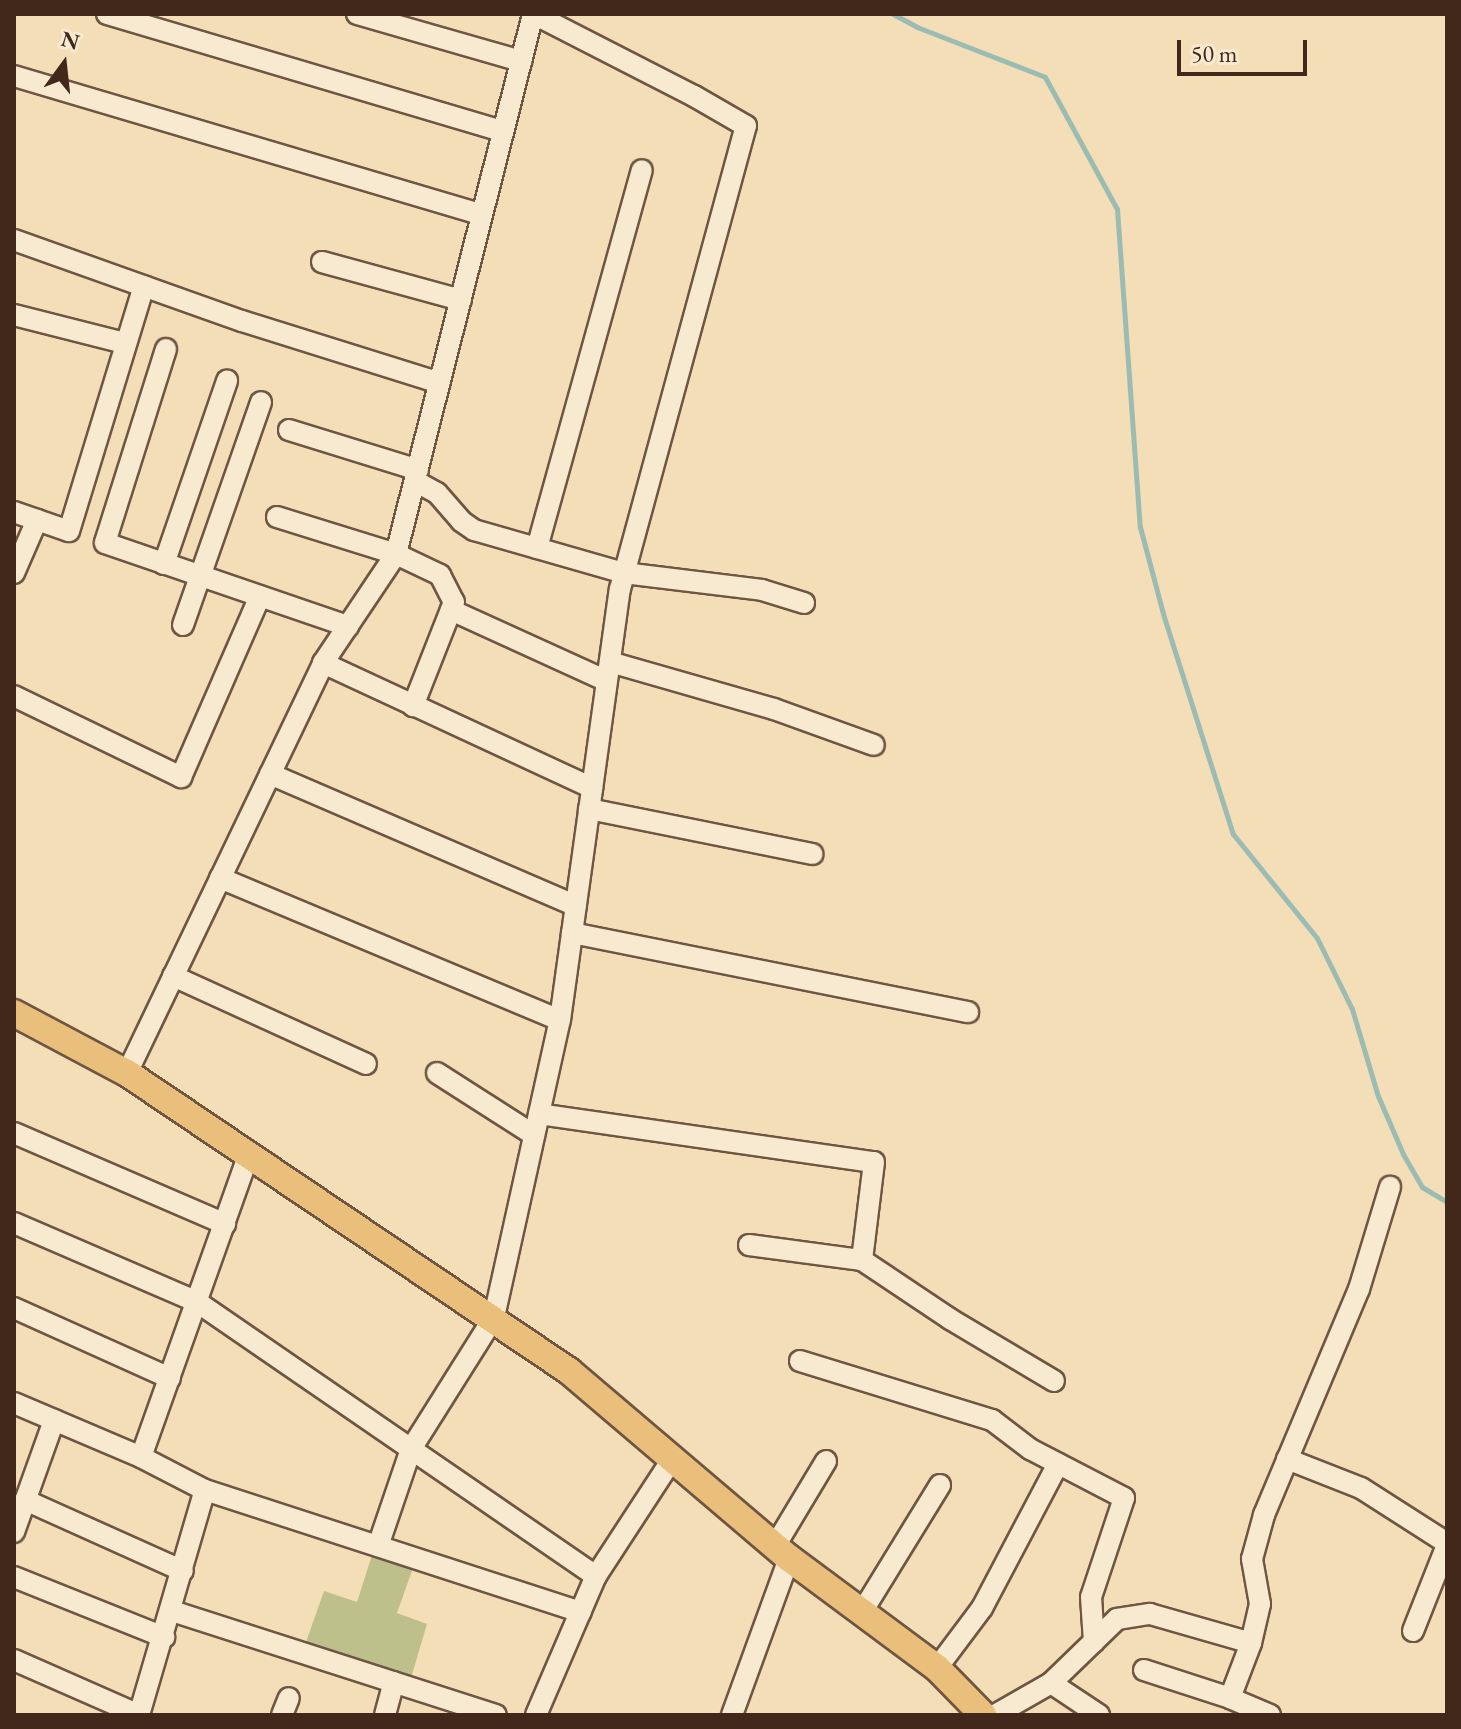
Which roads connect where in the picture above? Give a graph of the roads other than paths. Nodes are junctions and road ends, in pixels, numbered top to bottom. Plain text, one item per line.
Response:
1 (107, 14) edge
2 (357, 14) edge
3 (533, 14) edge
4 (521, 61) junction
5 (14, 76) edge
6 (503, 131) junction
7 (642, 170) dead end
8 (482, 215) junction
9 (14, 240) edge
10 (322, 262) dead end
11 (144, 286) junction
12 (461, 300) junction
13 (14, 315) edge
14 (125, 343) junction
15 (166, 349) dead end
16 (227, 381) dead end
17 (440, 383) junction
18 (261, 402) dead end
19 (289, 430) dead end
20 (416, 475) junction
21 (14, 512) edge
22 (277, 517) dead end
23 (37, 520) junction
24 (537, 548) junction
25 (396, 554) junction
26 (164, 564) junction
27 (14, 573) edge
28 (624, 573) junction
29 (200, 576) junction
30 (260, 596) junction
31 (804, 603) dead end
32 (451, 610) junction
33 (183, 625) dead end
34 (348, 626) junction
35 (323, 663) junction
36 (609, 671) junction
37 (17, 704) edge
38 (413, 706) junction
39 (874, 745) dead end
40 (270, 774) junction
41 (591, 799) junction
42 (813, 854) dead end
43 (220, 878) junction
44 (576, 906) junction
45 (572, 933) junction
46 (173, 976) junction
47 (968, 1012) dead end
48 (14, 1013) edge
49 (560, 1020) junction
50 (366, 1064) dead end
51 (127, 1073) junction
52 (437, 1073) dead end
53 (539, 1114) junction
54 (14, 1133) edge
55 (534, 1135) junction
56 (249, 1154) junction
57 (1390, 1187) dead end
58 (14, 1223) edge
59 (225, 1224) junction
60 (749, 1245) dead end
61 (862, 1260) junction
62 (197, 1302) junction
63 (14, 1308) edge
64 (494, 1317) junction
65 (800, 1361) dead end
66 (170, 1378) junction
67 (1054, 1381) dead end
68 (14, 1403) edge
69 (54, 1420) junction
70 (411, 1449) junction
71 (141, 1457) junction
72 (1287, 1459) junction
73 (671, 1461) junction
74 (826, 1461) dead end
75 (1058, 1464) junction
76 (940, 1485) dead end
77 (205, 1490) junction
78 (25, 1500) junction
79 (14, 1532) edge
80 (1447, 1544) edge
81 (378, 1546) junction
82 (782, 1552) junction
83 (183, 1571) junction
84 (596, 1576) junction
85 (14, 1577) edge
86 (172, 1611) junction
87 (581, 1612) junction
88 (862, 1612) junction
89 (1413, 1631) dead end
90 (164, 1637) junction
91 (1094, 1642) junction
92 (1251, 1643) junction
93 (14, 1660) edge
94 (937, 1668) junction
95 (1144, 1670) dead end
96 (394, 1682) junction
97 (1051, 1683) junction
98 (1230, 1698) junction
99 (139, 1715) edge
100 (385, 1715) edge
101 (496, 1715) edge
102 (536, 1715) edge
103 (732, 1715) edge
104 (983, 1715) edge
105 (995, 1715) edge
106 (1099, 1715) edge
107 (1270, 1715) edge

1 - 6 street
2 - 4 street
3 - 4 street
3 - 28 street
4 - 6 street
5 - 8 street
6 - 8 street
7 - 24 street
8 - 12 street
9 - 11 street
10 - 12 street
11 - 14 street
11 - 17 street
12 - 17 street
13 - 14 street
14 - 23 street
15 - 26 street
16 - 26 street
17 - 20 street
18 - 29 street
19 - 20 street
20 - 24 street
20 - 25 street
21 - 23 street
22 - 25 street
23 - 27 street
24 - 28 street
25 - 32 street
25 - 34 street
26 - 29 street
28 - 31 street
28 - 36 street
29 - 30 street
29 - 33 street
30 - 34 street
30 - 37 street
32 - 36 street
32 - 38 street
34 - 35 street
35 - 38 street
35 - 40 street
36 - 39 street
36 - 41 street
38 - 41 street
40 - 43 street
40 - 44 street
41 - 42 street
41 - 44 street
43 - 46 street
43 - 49 street
44 - 45 street
45 - 47 street
45 - 49 street
46 - 50 street
46 - 51 street
48 - 51 main road
49 - 53 street
51 - 56 main road
52 - 55 street
53 - 55 street
53 - 61 street
54 - 59 street
55 - 64 street
56 - 59 street
56 - 64 main road
57 - 72 street
58 - 62 street
59 - 62 street
60 - 61 street
61 - 67 street
62 - 66 street
62 - 70 street
63 - 66 street
64 - 70 street
64 - 73 main road
65 - 75 street
66 - 71 street
68 - 69 street
69 - 71 street
69 - 78 street
70 - 81 street
70 - 84 street
71 - 77 street
72 - 80 street
72 - 92 street
73 - 82 main road
73 - 84 street
74 - 82 street
75 - 91 street
75 - 94 street
76 - 88 street
77 - 81 street
77 - 83 street
78 - 79 street
78 - 83 street
80 - 89 street
81 - 87 street
82 - 88 main road
82 - 103 street
83 - 86 street
84 - 87 street
85 - 90 street
86 - 90 street
86 - 96 street
87 - 102 street
88 - 94 main road
90 - 99 street
91 - 92 street
91 - 97 street
92 - 98 street
93 - 99 street
94 - 104 main road
95 - 98 street
96 - 100 street
96 - 101 street
97 - 105 street
97 - 106 street
98 - 107 street

